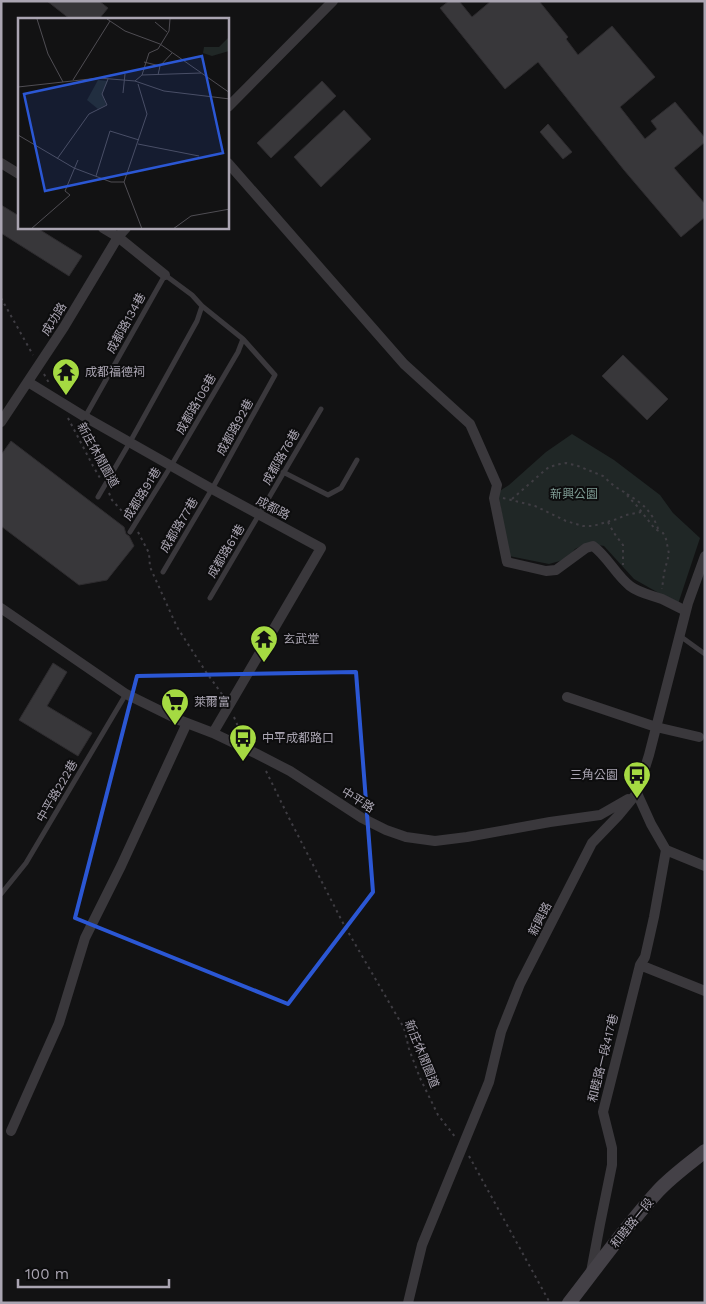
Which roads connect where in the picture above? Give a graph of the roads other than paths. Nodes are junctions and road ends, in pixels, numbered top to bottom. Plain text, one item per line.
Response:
1 (334, 1) edge
2 (229, 106) edge
3 (1, 163) edge
4 (229, 164) edge
5 (18, 173) edge
6 (105, 229) edge
7 (125, 229) edge
8 (118, 237) junction
9 (165, 275) junction
10 (202, 306) junction
11 (242, 339) junction
12 (28, 382) junction
13 (321, 409) dead end
14 (85, 417) junction
15 (1, 422) edge
16 (130, 442) junction
17 (357, 460) dead end
18 (171, 466) junction
19 (283, 472) junction
20 (212, 489) junction
21 (98, 497) dead end
22 (259, 515) junction
23 (130, 532) dead end
24 (705, 556) edge
25 (163, 572) dead end
26 (210, 598) dead end
27 (1, 608) edge
28 (686, 611) junction
29 (680, 636) junction
30 (705, 654) edge
31 (126, 694) junction
32 (567, 696) dead end
33 (187, 723) junction
34 (656, 727) junction
35 (213, 732) junction
36 (699, 737) dead end
37 (637, 793) junction
38 (666, 850) junction
39 (704, 864) edge
40 (1, 894) edge
41 (640, 965) junction
42 (705, 990) edge
43 (11, 1131) dead end
44 (705, 1151) edge
45 (591, 1275) junction
46 (408, 1303) edge
47 (569, 1303) edge

1 - 2 street
3 - 5 street
4 - 28 street
6 - 8 street
7 - 8 street, 成功路
8 - 9 street
8 - 12 street, 成功路
9 - 10 lane
9 - 14 lane, 成都路134巷
10 - 11 lane
10 - 16 lane
11 - 18 lane, 成都路106巷
11 - 20 lane, 成都路92巷
12 - 14 street, 成都路
12 - 15 street, 成功路
13 - 19 lane, 成都路76巷
14 - 16 street, 成都路
16 - 18 street, 成都路
16 - 21 lane
17 - 19 lane
18 - 20 street, 成都路
18 - 23 lane, 成都路91巷
19 - 22 lane, 成都路76巷
20 - 22 street, 成都路
20 - 25 lane, 成都路77巷
22 - 26 lane, 成都路61巷
22 - 35 street, 成都路
24 - 28 street, 新興路
27 - 31 street, 中平路
28 - 29 street, 新興路
29 - 30 lane
29 - 34 street, 新興路
31 - 33 street, 中平路
31 - 40 lane, 中平路222巷
32 - 34 street
33 - 35 street, 中平路
33 - 43 street
34 - 36 street
34 - 37 street, 新興路
35 - 37 street, 中平路
37 - 38 street
37 - 46 street, 新興路
38 - 39 street
38 - 41 street, 和睦路一段417巷
41 - 42 street
41 - 45 street, 和睦路一段417巷
44 - 45 street, 和睦路一段
45 - 47 street, 和睦路一段

